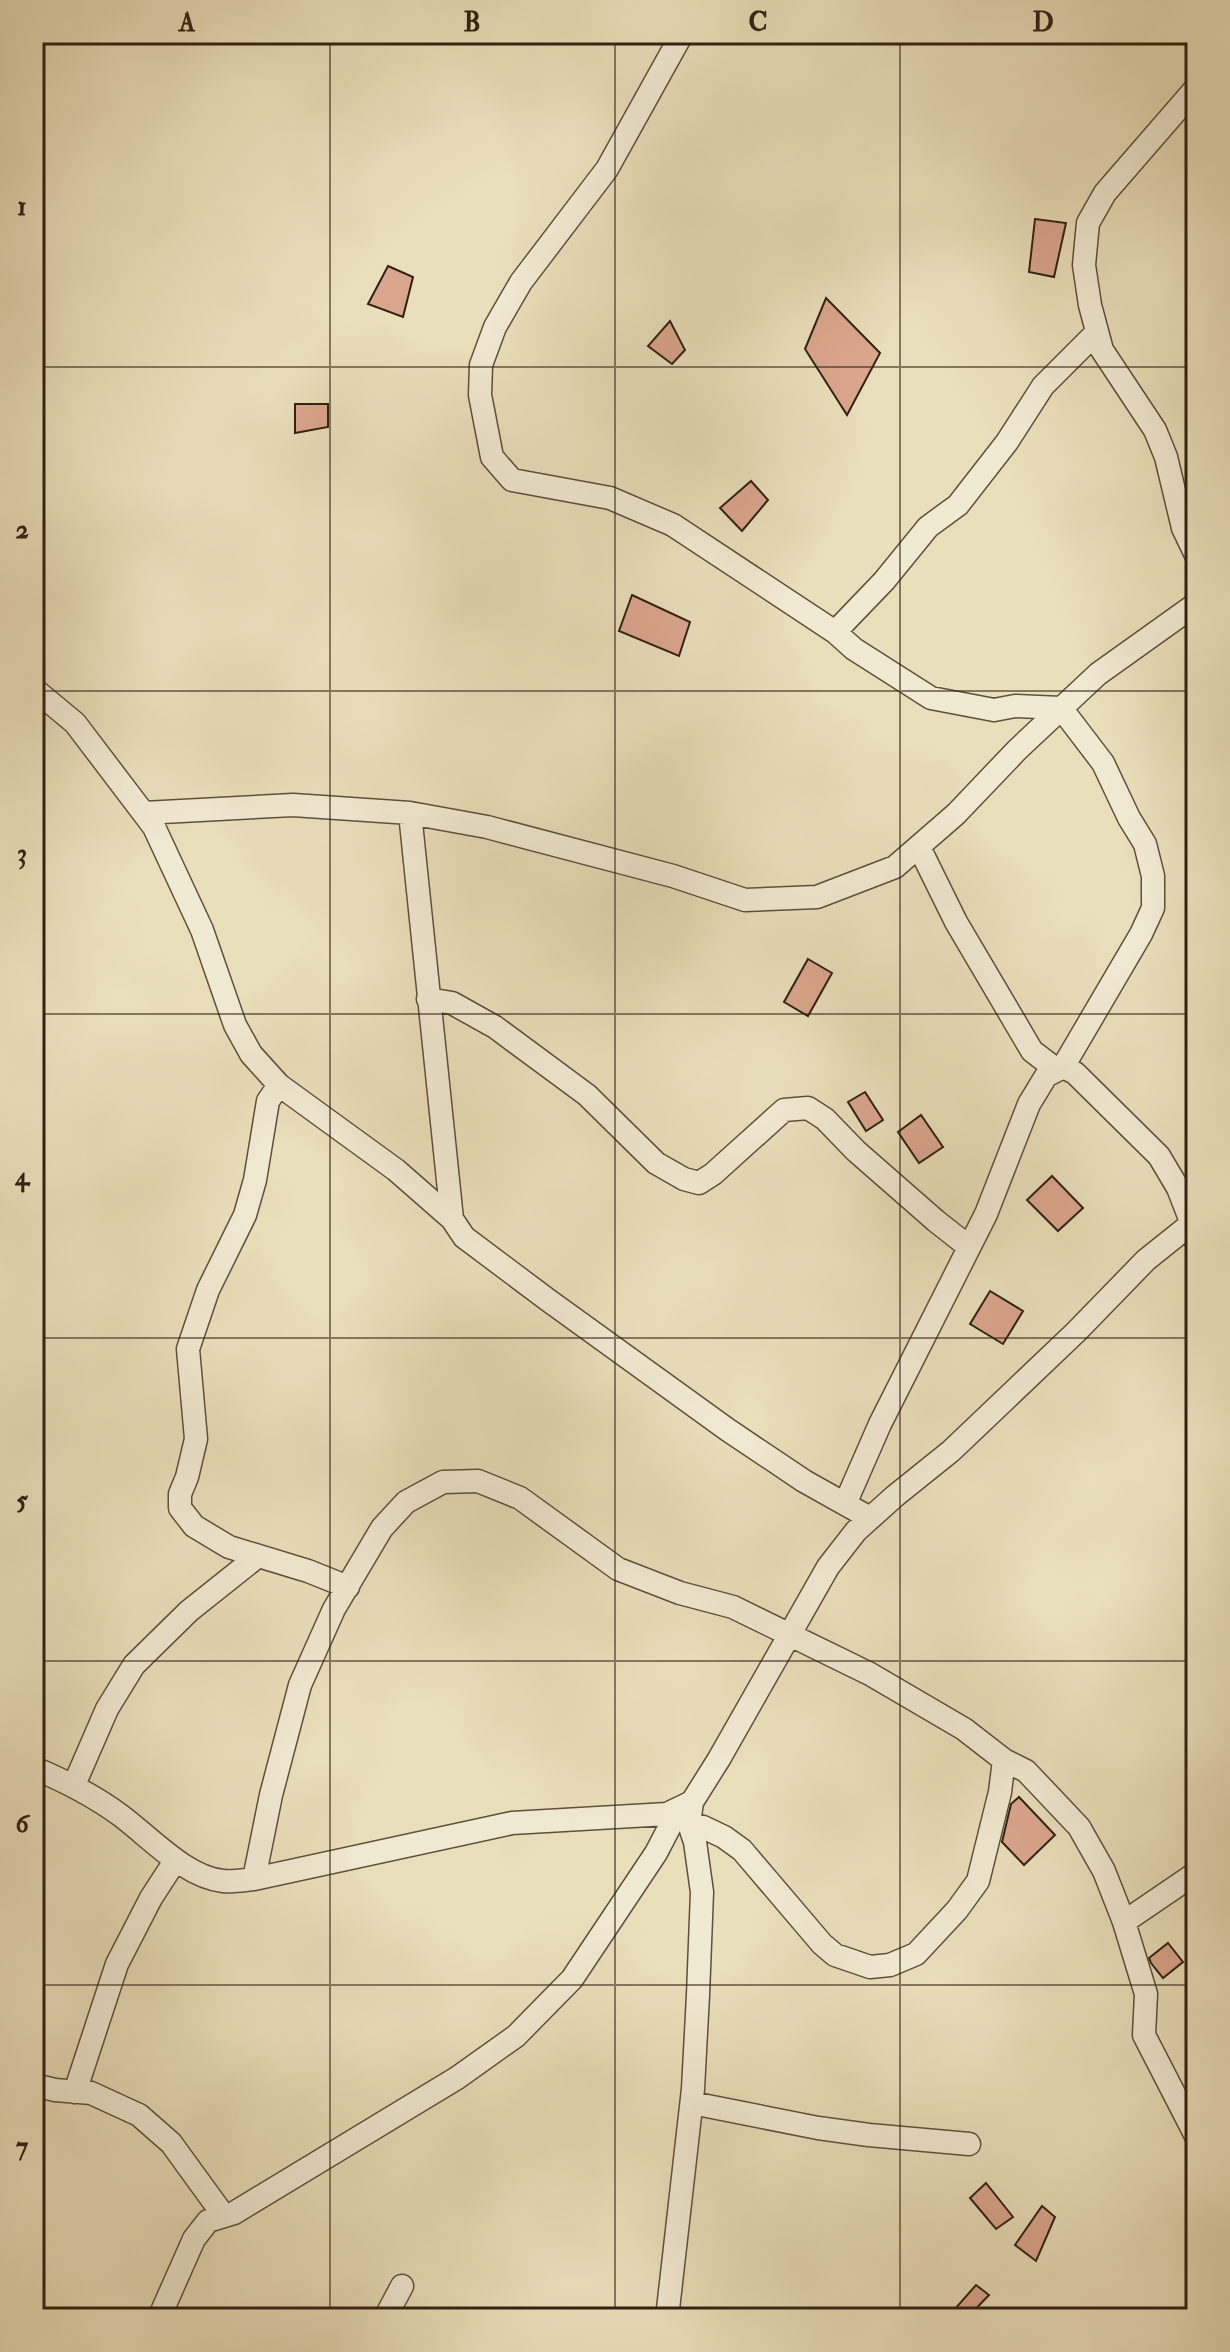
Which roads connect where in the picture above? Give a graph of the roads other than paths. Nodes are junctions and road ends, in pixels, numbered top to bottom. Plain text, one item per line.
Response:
1 (682, 34) edge
2 (1196, 88) edge
3 (1097, 332) junction
4 (1196, 555) edge
5 (1196, 604) edge
6 (835, 632) junction
7 (34, 689) edge
8 (1061, 708) junction
9 (144, 813) junction
10 (410, 813) junction
11 (919, 847) junction
12 (428, 999) junction
13 (1032, 1051) junction
14 (1060, 1069) junction
15 (279, 1085) junction
16 (1029, 1104) junction
17 (452, 1219) junction
18 (1195, 1228) edge
19 (969, 1247) junction
20 (845, 1504) junction
21 (870, 1518) junction
22 (258, 1556) junction
23 (348, 1587) junction
24 (789, 1634) junction
25 (1004, 1760) junction
26 (34, 1768) edge
27 (74, 1785) junction
28 (686, 1812) junction
29 (175, 1861) junction
30 (1196, 1873) edge
31 (254, 1879) junction
32 (1124, 1922) junction
33 (34, 2085) edge
34 (75, 2092) junction
35 (692, 2103) junction
36 (1196, 2136) edge
37 (969, 2144) dead end
38 (224, 2216) junction
39 (402, 2286) dead end
40 (159, 2318) edge
41 (385, 2318) edge
42 (667, 2318) edge

1 - 6 street
2 - 3 street
3 - 4 street
3 - 6 street
5 - 8 street
6 - 8 street
7 - 9 street
8 - 11 street
8 - 14 street
9 - 10 street
9 - 15 street
10 - 11 street
10 - 12 street
11 - 13 street
12 - 17 street
12 - 19 street
13 - 14 street
13 - 16 street
14 - 16 street
14 - 18 street
15 - 17 street
15 - 22 street
16 - 19 street
17 - 20 street
18 - 21 street
19 - 20 street
20 - 21 street
21 - 24 street
22 - 23 street
22 - 27 street
23 - 24 street
23 - 31 street
24 - 25 street
24 - 28 street
25 - 28 street
25 - 32 street
26 - 27 street
27 - 29 street
28 - 31 street
28 - 35 street
28 - 38 street
29 - 31 street
29 - 34 street
30 - 32 street
32 - 36 street
33 - 34 street
34 - 38 street
35 - 37 street
35 - 42 street
38 - 40 street
39 - 41 street

